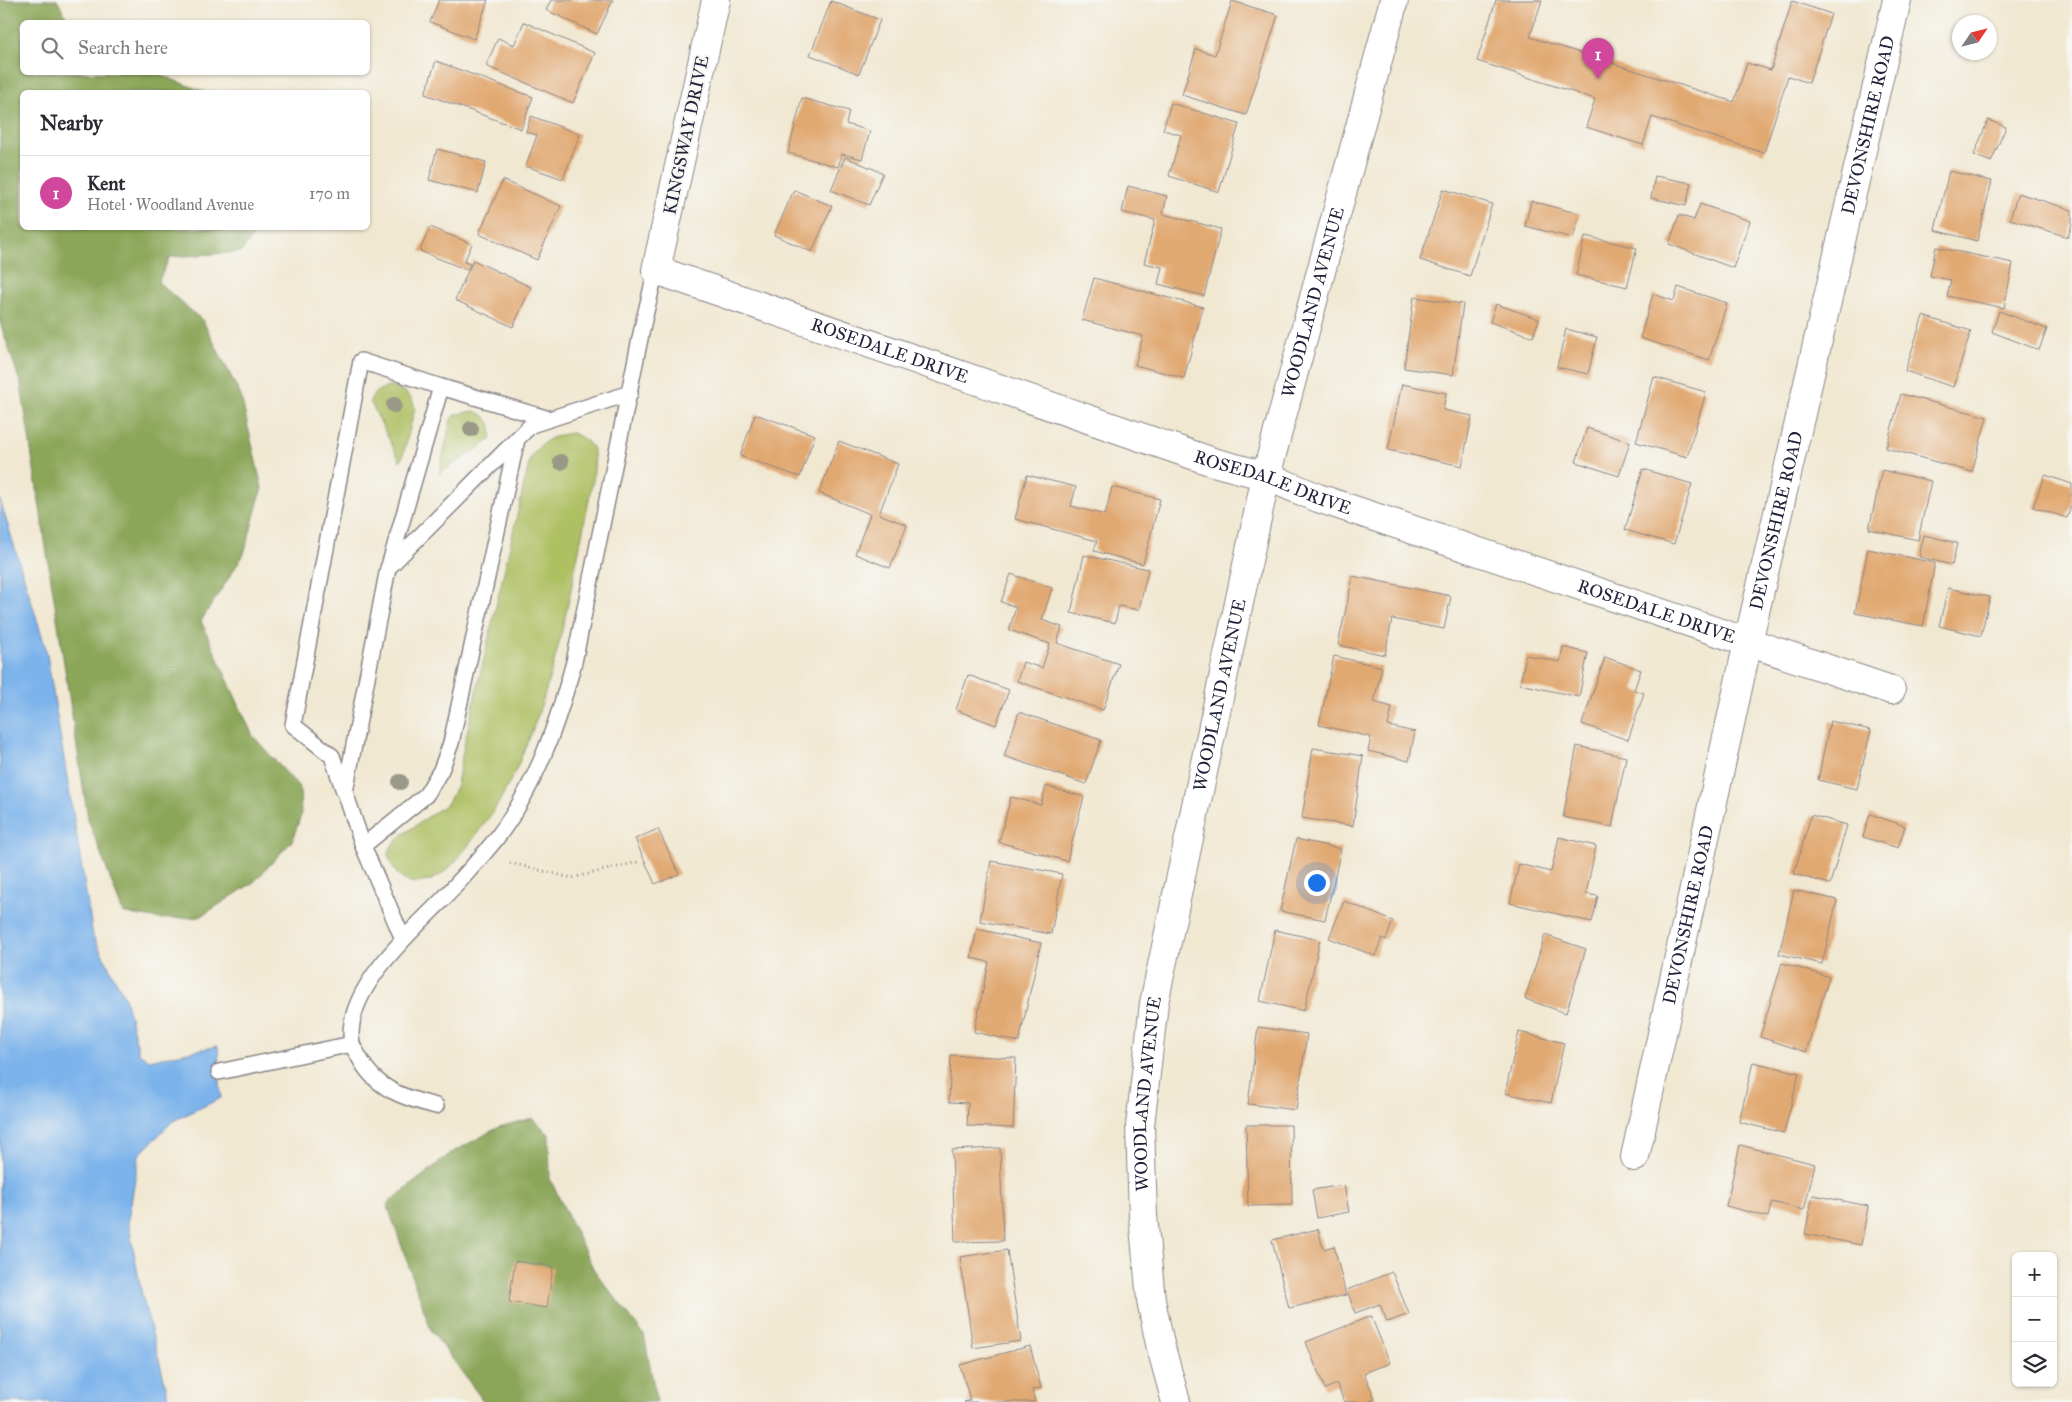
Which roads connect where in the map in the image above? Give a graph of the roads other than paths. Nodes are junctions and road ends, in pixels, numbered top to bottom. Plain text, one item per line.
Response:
1 (716, 0) edge
2 (1394, 0) edge
3 (1897, 0) edge
4 (656, 270) junction
5 (441, 387) junction
6 (630, 393) junction
7 (549, 419) junction
8 (517, 439) junction
9 (1266, 476) junction
10 (388, 568) junction
11 (1748, 642) junction
12 (1891, 690) dead end
13 (345, 792) junction
14 (363, 846) junction
15 (403, 939) junction
16 (352, 1044) junction
17 (219, 1072) dead end
18 (436, 1106) dead end
19 (1635, 1157) dead end
20 (1176, 1402) edge

1 - 4 street, KINGSWAY DRIVE
2 - 9 street, WOODLAND AVENUE
3 - 11 street, DEVONSHIRE ROAD
4 - 6 lane
4 - 9 street, ROSEDALE DRIVE
5 - 7 lane
5 - 10 lane
5 - 13 lane
6 - 7 lane
6 - 15 lane
7 - 8 lane
8 - 10 lane
8 - 14 lane
9 - 11 street, ROSEDALE DRIVE
9 - 20 street, WOODLAND AVENUE
10 - 13 lane
11 - 12 street, ROSEDALE DRIVE
11 - 19 street, DEVONSHIRE ROAD
13 - 14 lane
14 - 15 lane
15 - 16 lane
16 - 17 lane
16 - 18 lane

